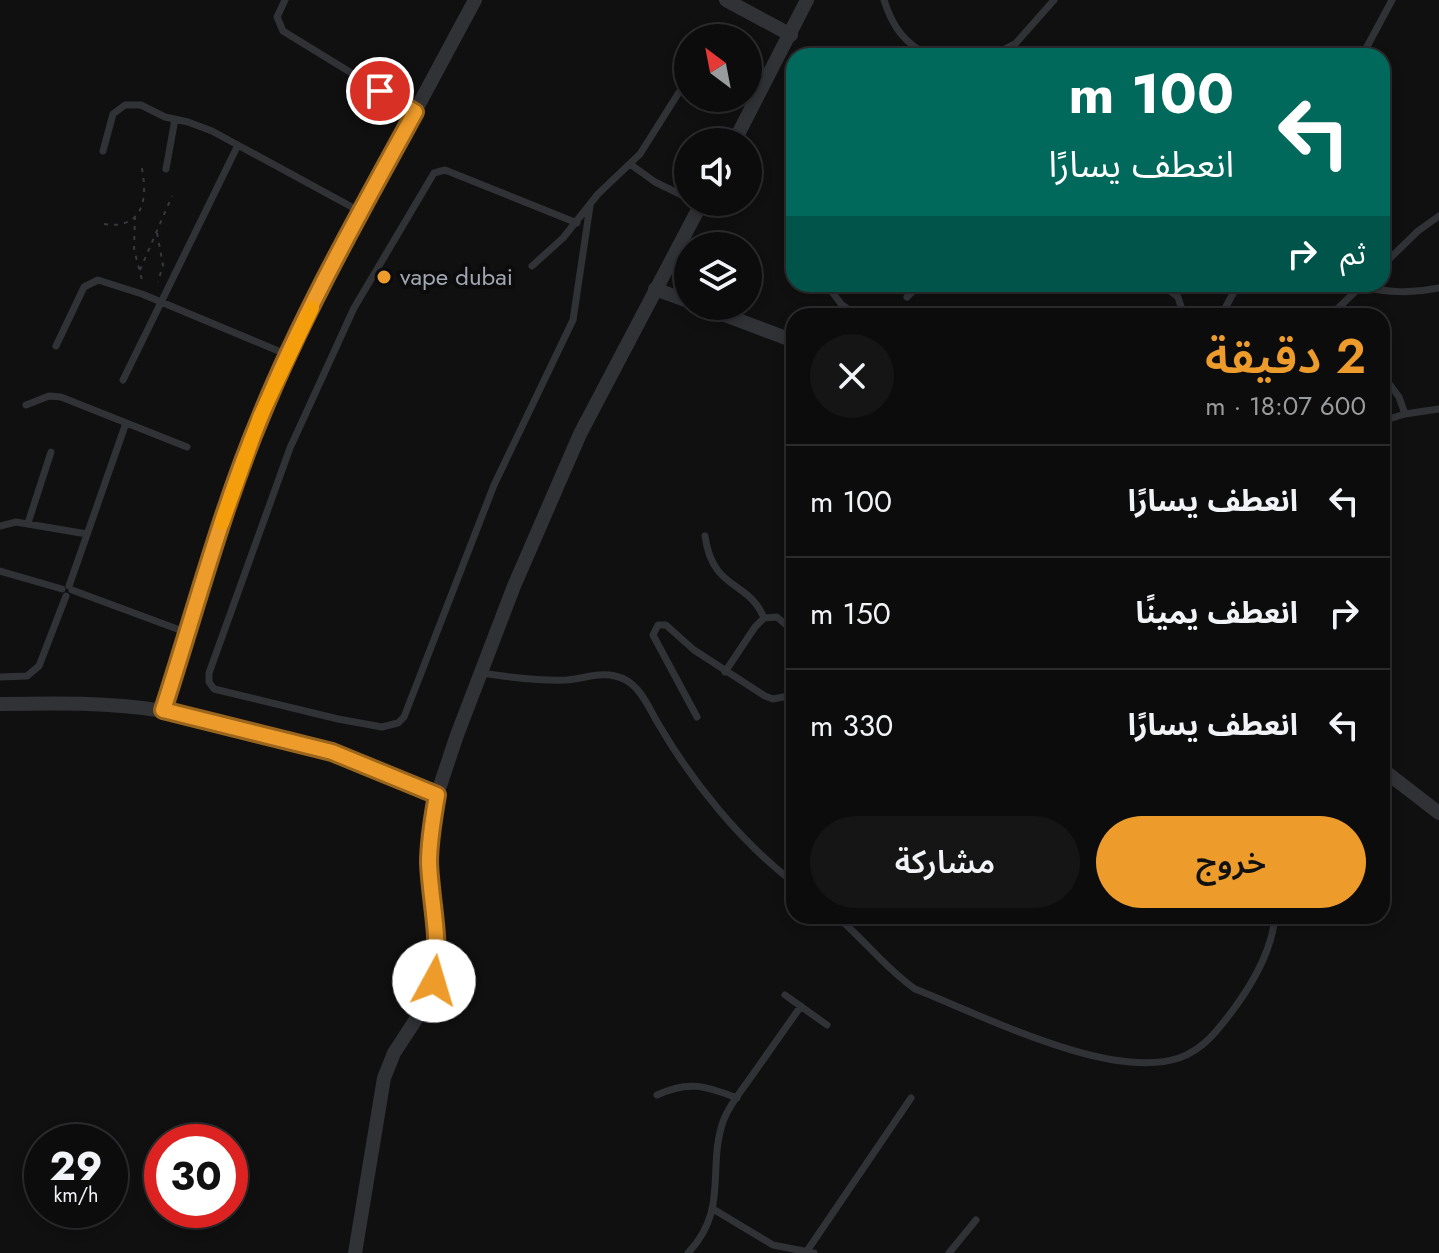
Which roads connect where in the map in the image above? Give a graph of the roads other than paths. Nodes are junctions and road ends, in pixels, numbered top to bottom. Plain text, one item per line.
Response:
1 (285, 0) edge
2 (475, 0) edge
3 (726, 0) edge
4 (807, 0) edge
5 (884, 0) edge
6 (1054, 0) edge
7 (1392, 0) edge
8 (791, 35) junction
9 (915, 48) edge
10 (1007, 48) edge
11 (1366, 48) edge
12 (674, 101) edge
13 (415, 112) junction
14 (175, 119) junction
15 (741, 128) edge
16 (238, 145) junction
17 (103, 151) dead end
18 (630, 164) junction
19 (166, 169) dead end
20 (674, 191) edge
21 (590, 206) junction
22 (361, 212) junction
23 (690, 216) edge
24 (1439, 216) edge
25 (577, 223) junction
26 (1390, 258) edge
27 (532, 266) dead end
28 (1439, 288) edge
29 (655, 289) junction
30 (832, 292) edge
31 (912, 292) edge
32 (1356, 292) edge
33 (1390, 292) edge
34 (674, 296) edge
35 (907, 297) dead end
36 (157, 301) junction
37 (846, 308) edge
38 (1339, 308) edge
39 (738, 320) edge
40 (786, 338) edge
41 (56, 346) dead end
42 (288, 355) junction
43 (123, 380) dead end
44 (1390, 385) edge
45 (26, 405) dead end
46 (1439, 409) edge
47 (1405, 414) junction
48 (1390, 419) edge
49 (126, 423) junction
50 (187, 447) dead end
51 (51, 452) dead end
52 (28, 523) junction
53 (0, 526) edge
54 (87, 534) junction
55 (705, 536) dead end
56 (0, 571) edge
57 (67, 590) junction
58 (764, 618) junction
59 (786, 625) edge
60 (188, 633) junction
61 (725, 672) junction
62 (480, 673) junction
63 (0, 677) edge
64 (786, 697) edge
65 (0, 704) edge
66 (163, 710) junction
67 (697, 717) dead end
68 (1390, 775) edge
69 (437, 795) junction
70 (1439, 813) edge
71 (786, 876) edge
72 (845, 924) edge
73 (1273, 924) edge
74 (785, 995) dead end
75 (801, 1006) junction
76 (827, 1025) dead end
77 (657, 1095) dead end
78 (737, 1098) junction
79 (911, 1098) dead end
80 (713, 1209) junction
81 (976, 1220) dead end
82 (811, 1252) edge
83 (355, 1253) edge
84 (688, 1253) edge
85 (949, 1253) edge

1 - 13 lane
2 - 13 street
3 - 8 street
4 - 8 street
5 - 9 lane
6 - 10 lane
7 - 11 lane
8 - 15 street
12 - 18 lane
13 - 22 street
14 - 16 lane
14 - 17 lane
14 - 19 lane
16 - 22 lane
16 - 36 lane
18 - 20 lane
18 - 21 lane
21 - 25 lane
21 - 25 lane
22 - 42 street
23 - 29 street
24 - 26 lane
25 - 27 lane
28 - 33 lane
29 - 34 street
29 - 62 street
30 - 37 lane
31 - 35 lane
32 - 38 lane
36 - 41 lane
36 - 42 lane
36 - 43 lane
39 - 40 street
42 - 60 street
44 - 47 lane
45 - 49 lane
46 - 47 lane
47 - 48 lane
49 - 50 lane
49 - 54 lane
51 - 52 lane
52 - 53 lane
52 - 54 lane
54 - 57 lane
55 - 58 lane
56 - 57 lane
57 - 60 lane
57 - 63 lane
58 - 59 lane
58 - 61 lane
60 - 66 street
61 - 64 lane
61 - 67 lane
62 - 69 street
62 - 71 lane
65 - 66 street
66 - 69 street
68 - 70 street
69 - 83 street
72 - 73 lane
74 - 75 lane
75 - 76 lane
75 - 78 lane
77 - 78 lane
78 - 80 lane
79 - 82 lane
80 - 82 lane
80 - 84 lane
81 - 85 lane

